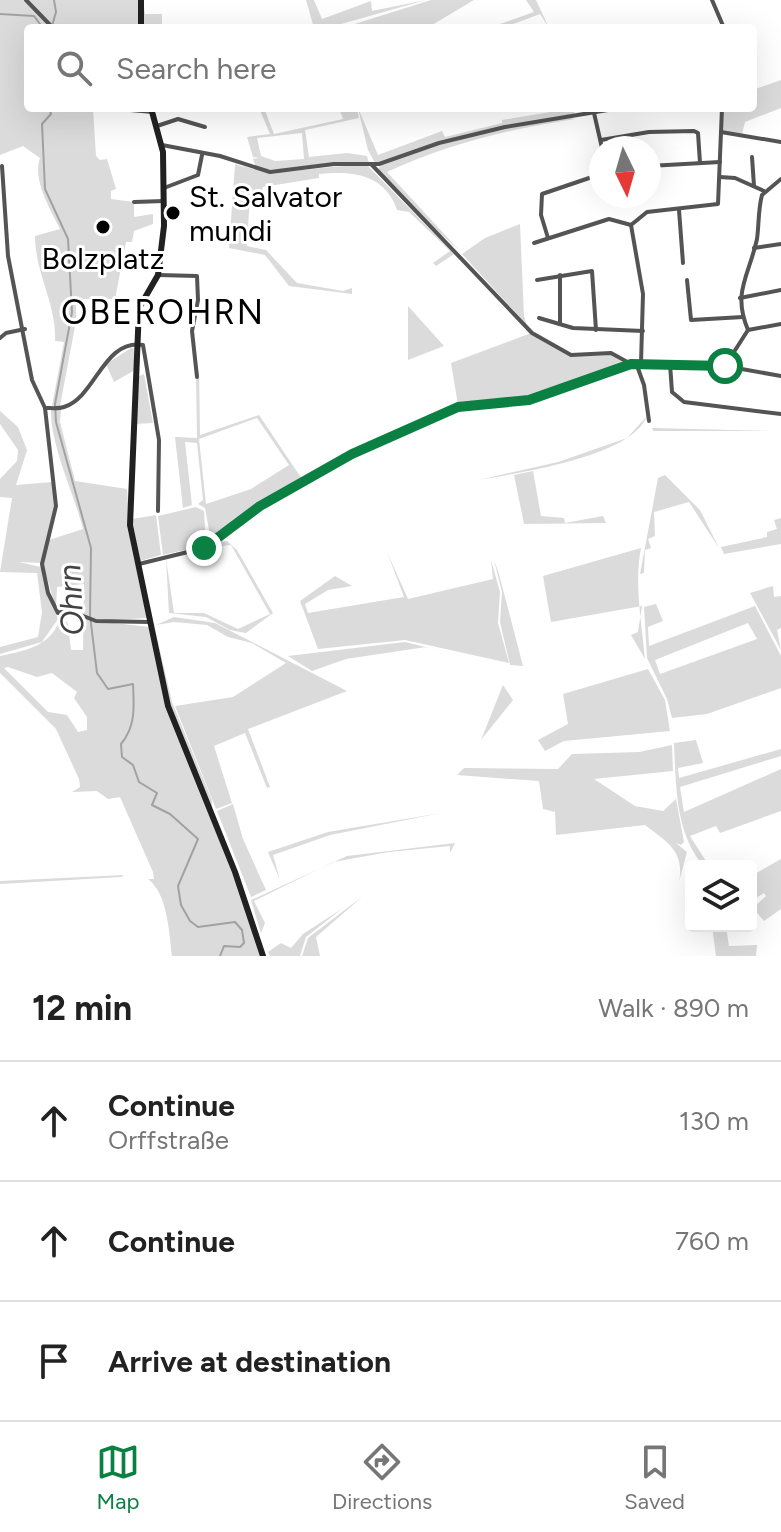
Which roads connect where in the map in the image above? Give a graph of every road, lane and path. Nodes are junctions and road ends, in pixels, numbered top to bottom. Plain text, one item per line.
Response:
1 (26, 0) edge
2 (141, 0) edge
3 (712, 0) edge
4 (49, 24) edge
5 (141, 24) edge
6 (722, 24) edge
7 (153, 112) edge
8 (599, 112) edge
9 (722, 112) edge
10 (594, 113) junction
11 (157, 126) junction
12 (205, 127) dead end
13 (721, 132) junction
14 (600, 136) edge
15 (625, 136) edge
16 (781, 142) edge
17 (162, 145) junction
18 (202, 155) junction
19 (752, 157) dead end
20 (720, 162) junction
21 (700, 163) junction
22 (372, 165) junction
23 (661, 165) edge
24 (2, 166) edge
25 (720, 177) junction
26 (589, 178) edge
27 (781, 179) edge
28 (754, 186) junction
29 (164, 188) junction
30 (764, 191) junction
31 (164, 201) junction
32 (134, 202) dead end
33 (679, 210) junction
34 (631, 225) junction
35 (548, 238) junction
36 (534, 243) dead end
37 (781, 244) edge
38 (754, 248) junction
39 (683, 263) dead end
40 (158, 275) junction
41 (560, 275) junction
42 (537, 280) dead end
43 (687, 280) dead end
44 (781, 290) edge
45 (740, 298) junction
46 (743, 317) junction
47 (539, 318) dead end
48 (560, 324) junction
49 (781, 324) edge
50 (25, 329) junction
51 (596, 330) junction
52 (748, 330) junction
53 (643, 331) junction
54 (0, 338) edge
55 (139, 344) junction
56 (636, 363) junction
57 (670, 364) junction
58 (725, 366) junction
59 (137, 371) junction
60 (147, 371) junction
61 (781, 376) edge
62 (197, 377) dead end
63 (45, 408) junction
64 (781, 414) edge
65 (649, 421) dead end
66 (158, 511) dead end
67 (137, 564) junction
68 (150, 622) junction
69 (263, 956) edge

1 - 4 street
2 - 5 main road
3 - 6 street
7 - 11 main road
8 - 10 street
9 - 13 street
10 - 14 street
10 - 22 street
11 - 12 street
11 - 17 main road
13 - 16 street
13 - 20 street
15 - 21 street
17 - 18 street
17 - 29 main road
18 - 22 street
18 - 29 street
19 - 28 street
20 - 21 street
20 - 25 street
21 - 23 street
22 - 56 street
24 - 50 street
25 - 28 street
25 - 33 street
26 - 35 street
27 - 30 street
28 - 30 street
29 - 31 main road
30 - 38 street
31 - 32 street
31 - 40 main road
33 - 34 street
33 - 39 street
34 - 35 street
34 - 53 street
35 - 36 street
37 - 38 street
38 - 45 street
40 - 55 main road
40 - 62 street
41 - 42 street
41 - 48 street
41 - 51 street
43 - 46 street
44 - 45 street
45 - 46 street
46 - 52 street
47 - 48 street
48 - 51 street
49 - 52 street
50 - 54 street
50 - 63 street
51 - 53 street
52 - 58 street
53 - 56 street
55 - 59 main road
55 - 60 street
55 - 63 street
56 - 57 street
56 - 65 street
56 - 67 street
57 - 58 street
57 - 64 street
58 - 61 street
59 - 60 street
59 - 67 main road
60 - 66 street
63 - 68 street
67 - 68 main road
68 - 69 main road

